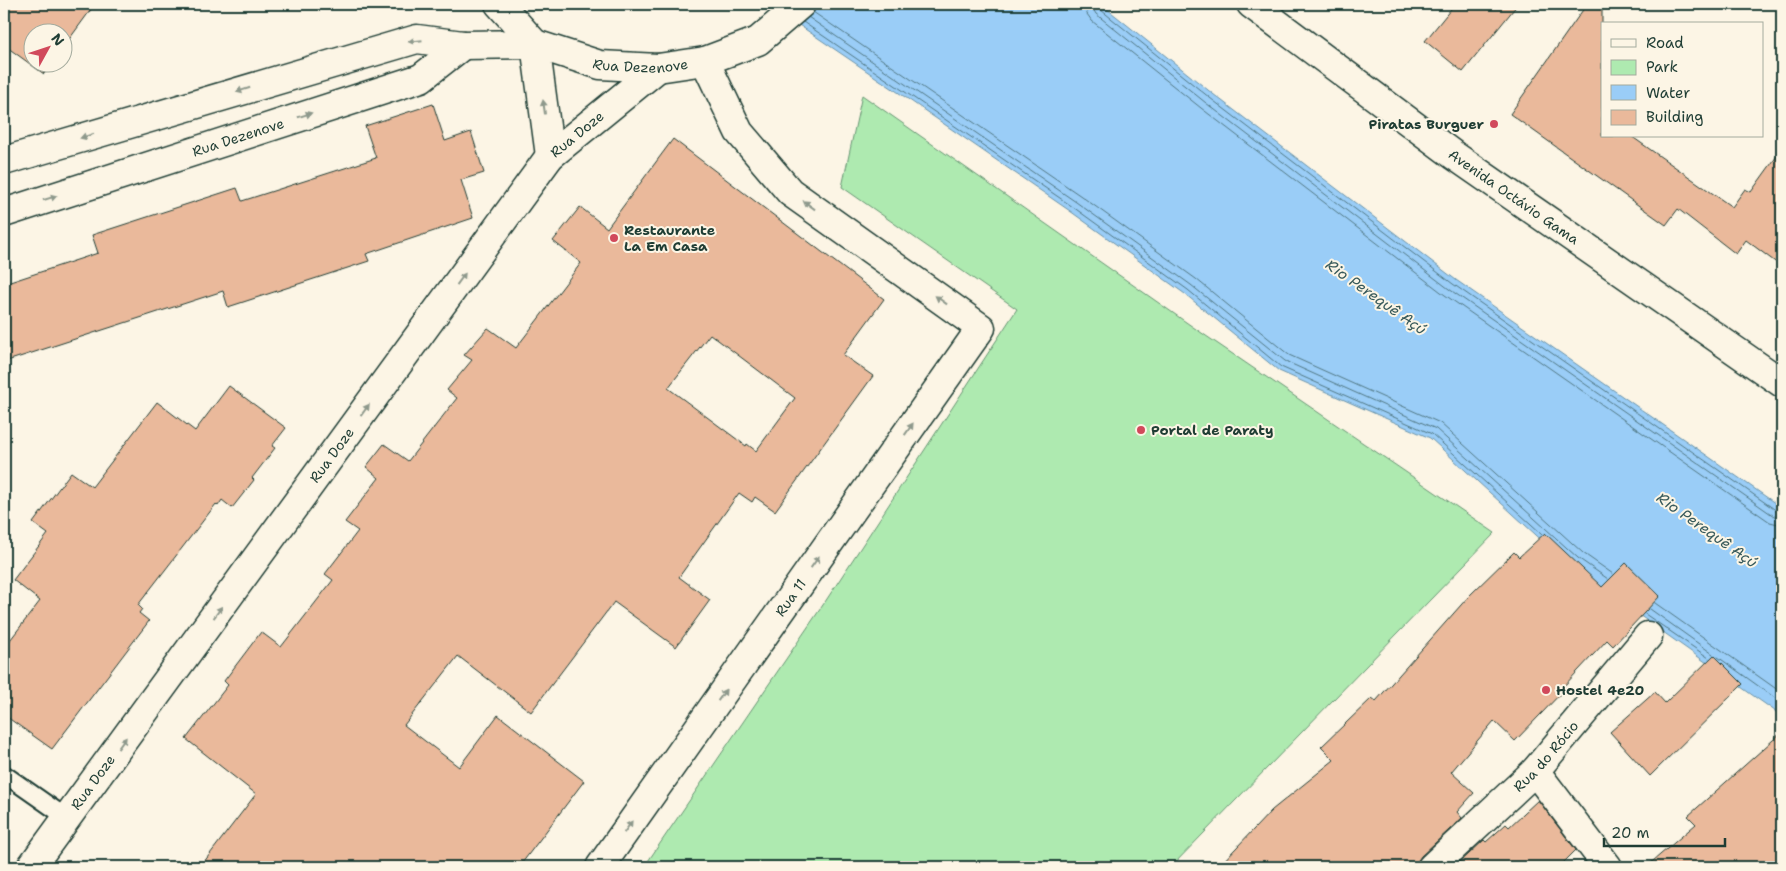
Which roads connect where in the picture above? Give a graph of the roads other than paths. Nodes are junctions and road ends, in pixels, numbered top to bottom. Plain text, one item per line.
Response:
1 (498, 4) edge
2 (801, 4) edge
3 (1251, 4) edge
4 (535, 44) junction
5 (463, 46) junction
6 (705, 61) junction
7 (658, 68) junction
8 (550, 156) junction
9 (4, 161) edge
10 (4, 212) edge
11 (1780, 376) edge
12 (1648, 636) dead end
13 (1535, 771) junction
14 (4, 774) edge
15 (68, 818) junction
16 (31, 867) edge
17 (600, 867) edge
18 (1432, 867) edge
19 (1608, 867) edge

1 - 4 street
2 - 6 street, Rua Dezenove
3 - 11 street, Avenida Octávio Gama
4 - 5 street, Rua Dezenove
4 - 7 street, Rua Dezenove
8 -> 4 street
5 -> 9 street, Rua Dezenove
10 -> 5 street, Rua Dezenove
6 - 7 street, Rua Dezenove
17 -> 6 street, Rua 11
7 - 8 street, Rua Doze
15 -> 8 street, Rua Doze
12 - 13 street, Rua do Rócio
13 - 18 street, Rua do Rócio
13 - 19 street
14 - 15 lane
15 - 16 street, Rua Doze

